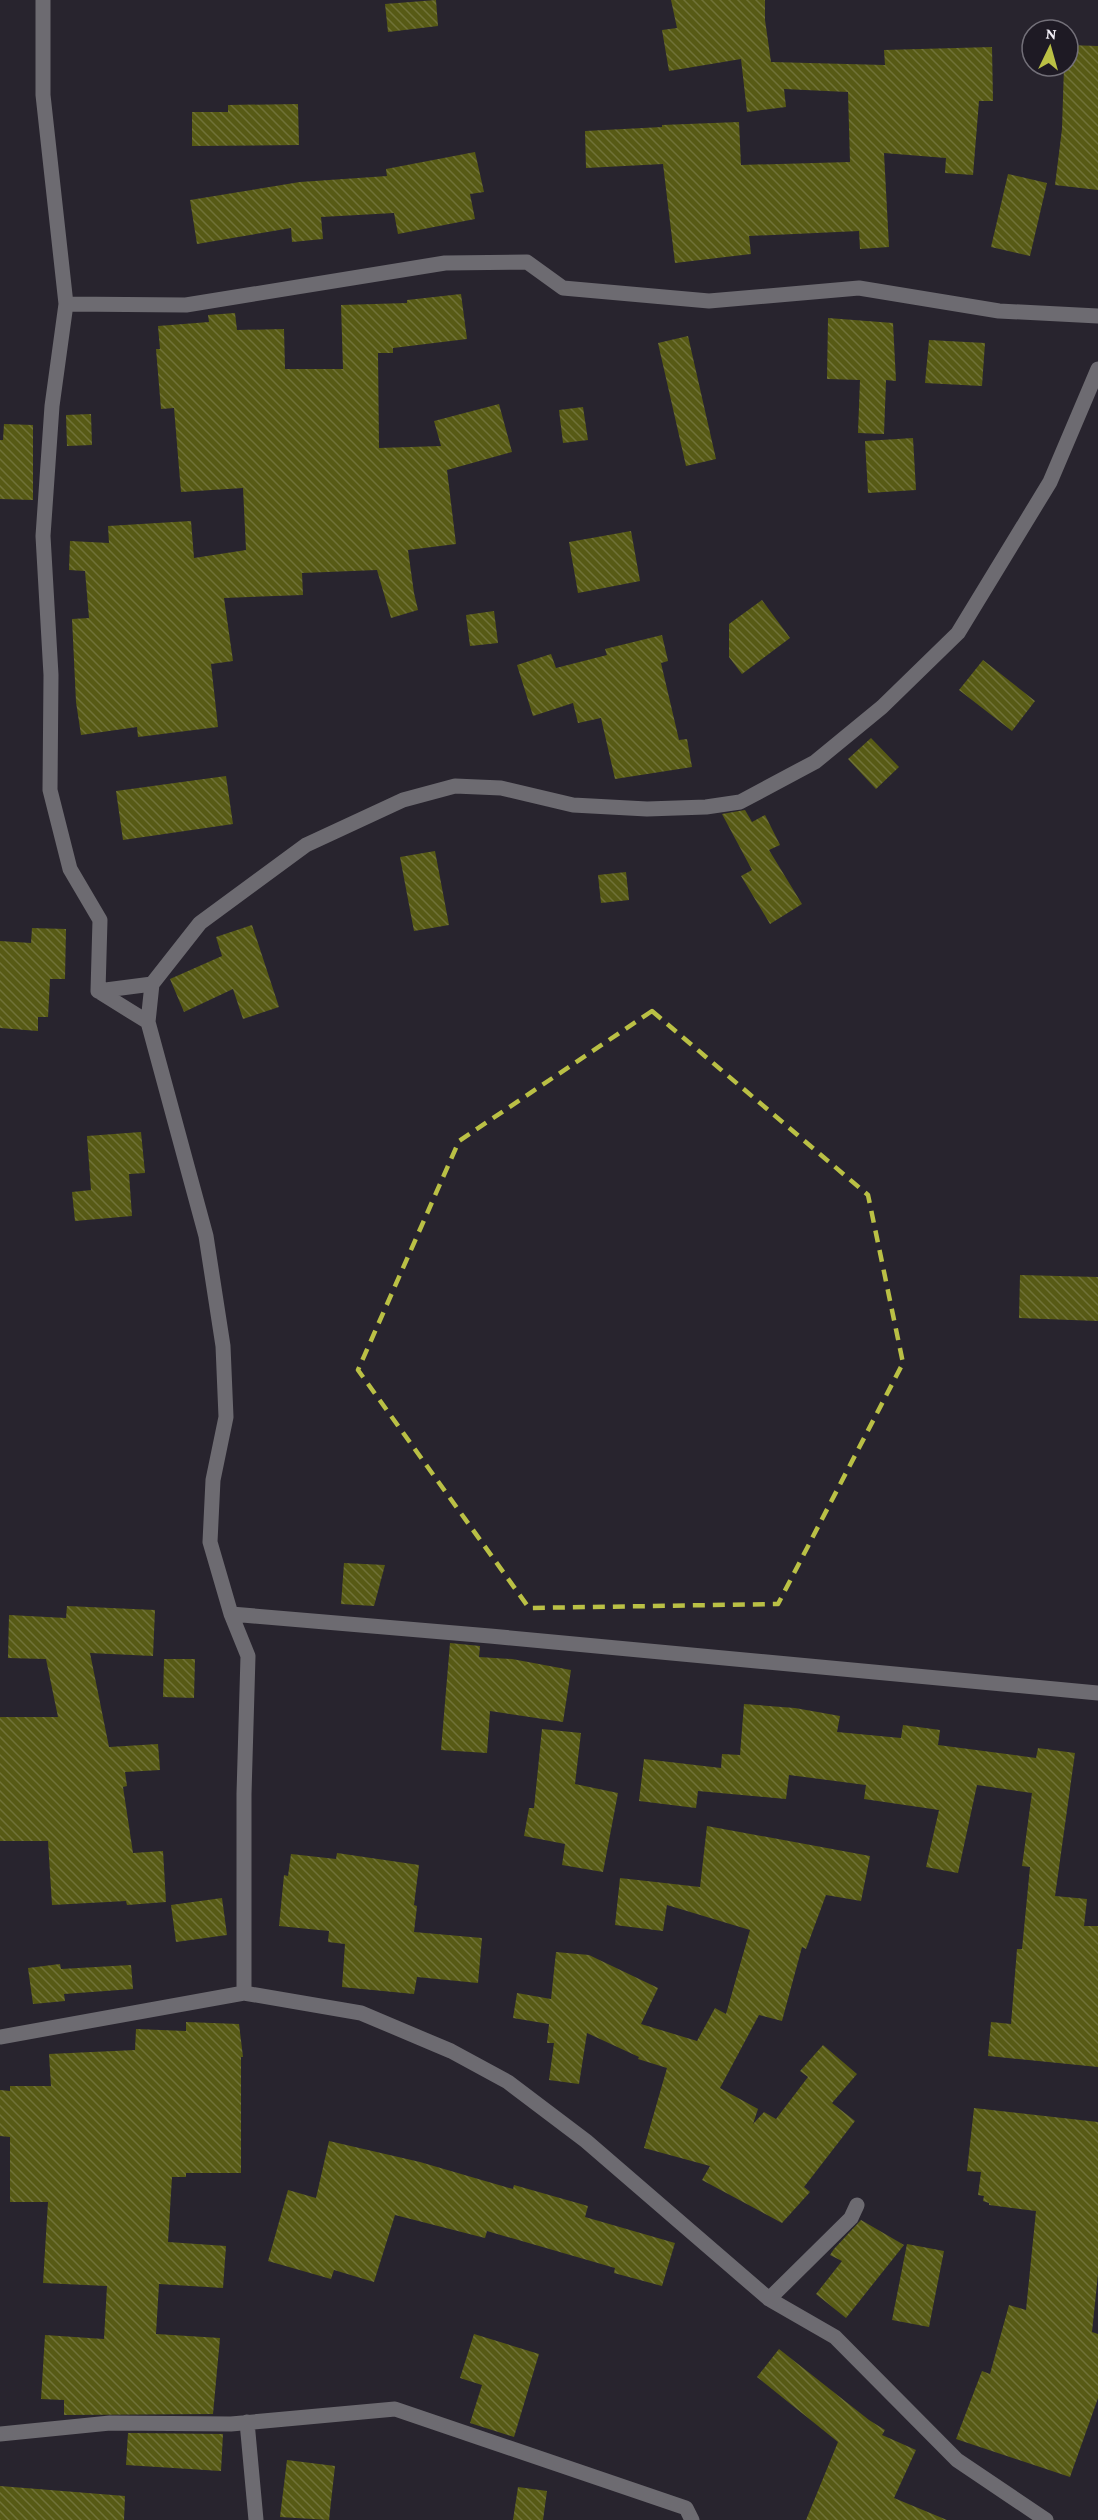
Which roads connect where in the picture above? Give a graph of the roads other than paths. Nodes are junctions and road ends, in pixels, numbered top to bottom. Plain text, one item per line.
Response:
1 (43, 0) edge
2 (66, 304) junction
3 (1098, 316) edge
4 (1098, 369) edge
5 (152, 984) junction
6 (99, 991) junction
7 (148, 1022) junction
8 (231, 1614) junction
9 (1098, 1693) edge
10 (244, 1993) junction
11 (0, 2037) edge
12 (857, 2205) dead end
13 (769, 2299) junction
14 (247, 2422) junction
15 (0, 2434) edge
16 (256, 2520) edge
17 (692, 2520) edge
18 (1046, 2520) edge

1 - 2 street
2 - 3 street
2 - 6 street
4 - 5 street
5 - 6 street
5 - 7 street
6 - 7 street
7 - 8 street
8 - 9 street
8 - 10 street
10 - 11 street
10 - 13 street
12 - 13 street
13 - 18 street
14 - 15 street
14 - 16 street
14 - 17 street

